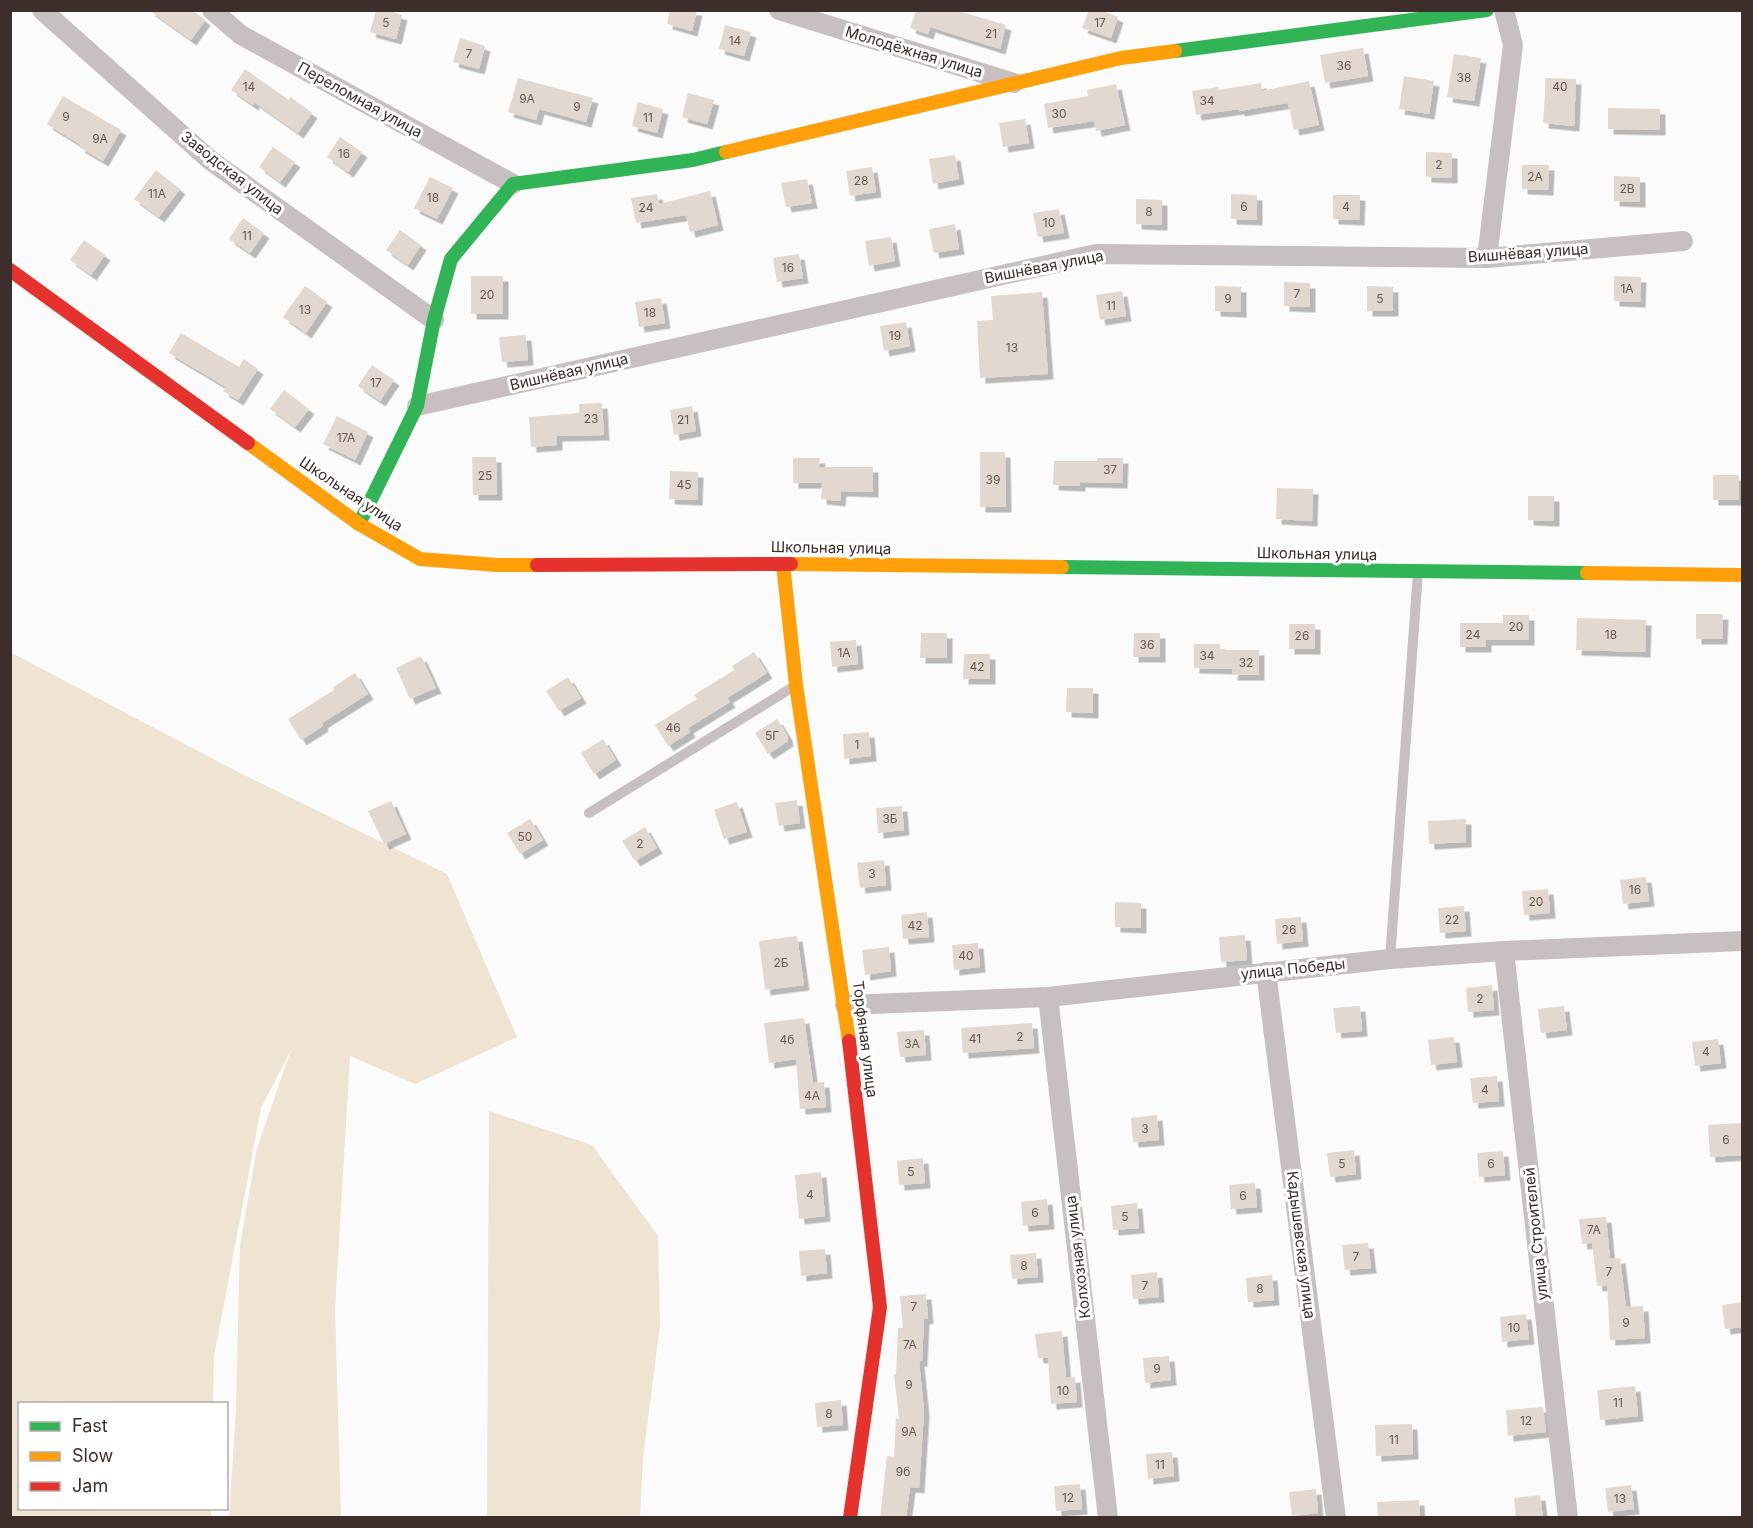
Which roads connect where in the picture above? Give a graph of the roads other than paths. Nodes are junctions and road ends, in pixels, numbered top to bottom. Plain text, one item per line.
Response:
1 (42, 10) edge
2 (212, 10) edge
3 (779, 10) edge
4 (1486, 10) edge
5 (1504, 10) edge
6 (1014, 82) junction
7 (513, 184) junction
8 (1683, 241) dead end
9 (1487, 258) junction
10 (10, 270) edge
11 (434, 320) junction
12 (417, 406) junction
13 (359, 524) junction
14 (783, 564) junction
15 (1418, 571) junction
16 (1743, 575) edge
17 (796, 685) junction
18 (589, 813) dead end
19 (1742, 944) edge
20 (1504, 951) junction
21 (1390, 959) junction
22 (1266, 972) junction
23 (1048, 997) junction
24 (845, 1005) junction
25 (850, 1518) edge
26 (1108, 1518) edge
27 (1336, 1518) edge
28 (1568, 1518) edge

1 - 11 street, Заводская улица
2 - 7 street, Переломная улица
3 - 6 street, Молодёжная улица
4 - 6 street
5 - 9 street
6 - 7 street
7 - 11 street
8 - 9 street, Вишнёвая улица
9 - 12 street, Вишнёвая улица
10 - 13 street, Школьная улица
11 - 12 street
12 - 13 street
13 - 14 street, Школьная улица
14 - 15 street, Школьная улица
14 - 17 street, Торфяная улица
15 - 16 street, Школьная улица
15 - 21 lane
17 - 18 lane
17 - 24 street, Торфяная улица
19 - 20 street, улица Победы
20 - 21 street, улица Победы
20 - 28 street, улица Строителей
21 - 22 street, улица Победы
22 - 23 street, улица Победы
22 - 27 street, Кадышевская улица
23 - 24 street, улица Победы
23 - 26 street, Колхозная улица
24 - 25 street, Торфяная улица

